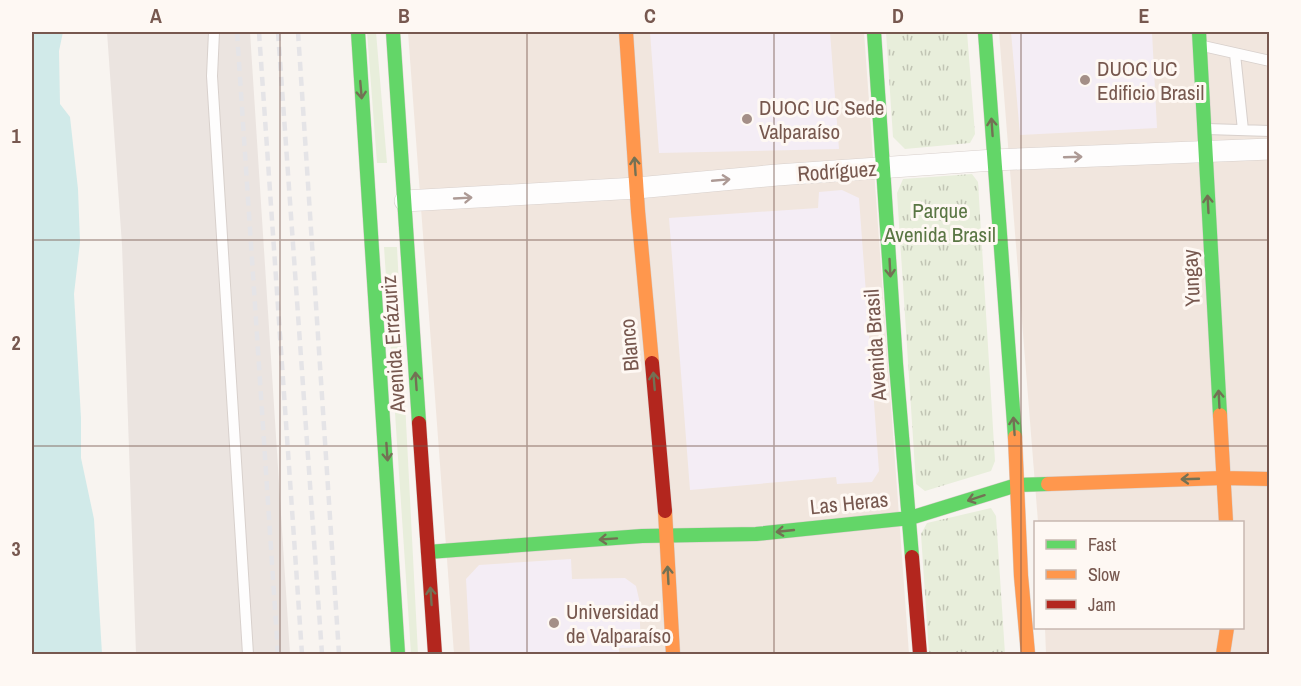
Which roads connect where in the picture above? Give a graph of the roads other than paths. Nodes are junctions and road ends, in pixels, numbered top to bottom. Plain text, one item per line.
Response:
1 (214, 32) edge
2 (358, 32) edge
3 (393, 32) edge
4 (626, 32) edge
5 (874, 32) edge
6 (985, 32) edge
7 (1199, 38) edge
8 (1235, 54) junction
9 (1269, 61) edge
10 (1269, 120) edge
11 (1204, 129) junction
12 (1243, 130) junction
13 (1264, 140) edge
14 (1205, 152) junction
15 (994, 160) junction
16 (884, 168) junction
17 (637, 188) junction
18 (405, 201) junction
19 (1223, 478) junction
20 (1269, 479) edge
21 (1017, 485) junction
22 (910, 518) junction
23 (1226, 521) edge
24 (666, 536) junction
25 (428, 552) junction
26 (1227, 629) edge
27 (248, 654) edge
28 (398, 654) edge
29 (435, 654) edge
30 (673, 654) edge
31 (920, 654) edge
32 (1028, 654) edge
33 (1223, 654) edge

1 - 27 lane
2 -> 28 main road, Avenida Errázuriz
3 - 18 main road, Avenida Errázuriz
17 -> 4 main road, Blanco
5 - 16 main road, Avenida Brasil
15 -> 6 main road
7 - 8 lane
7 - 11 main road, Yungay
8 - 9 lane
8 - 12 lane
10 - 13 lane
11 - 12 lane
11 - 14 main road, Yungay
12 - 13 lane
13 - 14 street, Rodríguez
15 -> 14 street, Rodríguez
19 -> 14 main road, Yungay
15 - 16 street, Rodríguez
21 -> 15 main road
17 -> 16 street, Rodríguez
16 -> 22 main road, Avenida Brasil
18 -> 17 street, Rodríguez
24 -> 17 main road, Blanco
25 -> 18 main road, Avenida Errázuriz
19 - 20 main road, Las Heras
19 -> 21 main road, Las Heras
19 - 23 main road, Yungay
21 -> 22 main road, Las Heras
21 - 32 main road
22 -> 24 main road, Las Heras
22 - 31 main road, Avenida Brasil
24 -> 25 main road, Las Heras
30 -> 24 main road, Blanco
29 -> 25 main road, Avenida Errázuriz
26 - 33 main road

